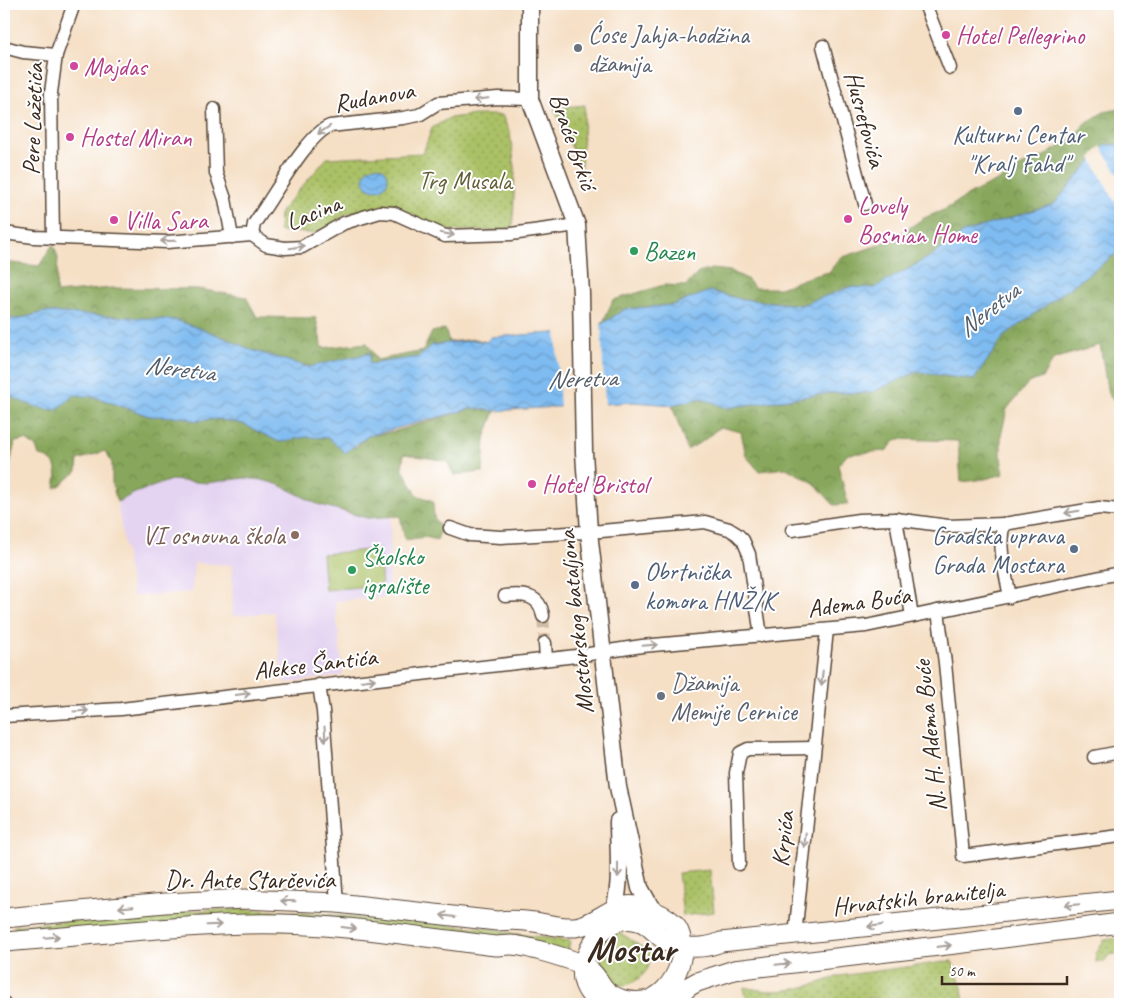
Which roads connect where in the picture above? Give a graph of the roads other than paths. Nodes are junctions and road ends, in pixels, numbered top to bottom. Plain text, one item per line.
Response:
1 (74, 4) edge
2 (530, 4) edge
3 (925, 4) edge
4 (823, 46) dead end
5 (4, 48) edge
6 (56, 55) junction
7 (950, 68) dead end
8 (530, 99) junction
9 (214, 109) dead end
10 (865, 204) dead end
11 (577, 225) junction
12 (4, 233) edge
13 (252, 235) junction
14 (232, 237) junction
15 (54, 238) junction
16 (584, 452) joint
17 (1120, 510) edge
18 (896, 519) junction
19 (1004, 524) junction
20 (450, 528) dead end
21 (792, 530) dead end
22 (589, 532) junction
23 (1120, 573) edge
24 (505, 596) dead end
25 (1010, 596) junction
26 (938, 611) junction
27 (542, 616) tunnel mouth
28 (912, 616) junction
29 (827, 630) junction
30 (761, 636) junction
31 (545, 643) tunnel mouth
32 (602, 652) junction
33 (546, 659) junction
34 (320, 685) junction
35 (4, 716) edge
36 (814, 748) junction
37 (1120, 752) edge
38 (1094, 758) dead end
39 (618, 787) junction
40 (1120, 836) edge
41 (739, 864) dead end
42 (1120, 900) edge
43 (337, 903) junction
44 (615, 908) junction
45 (653, 911) junction
46 (4, 918) edge
47 (497, 922) junction
48 (1120, 923) edge
49 (602, 932) junction
50 (795, 936) junction
51 (680, 938) junction
52 (4, 942) edge
53 (734, 970) junction
54 (672, 981) junction
55 (589, 990) edge
56 (636, 1003) edge
57 (671, 1004) edge

1 - 6 street, Pere Lažetića
2 - 8 street, Braće Brkić
3 - 7 street
4 - 10 street, Husrefovića
5 - 6 street
6 - 15 street, Pere Lažetića
8 - 11 street, Braće Brkić
8 -> 13 street, Rudanova
9 - 14 street
13 -> 11 street, Lacina
11 - 16 street, Braće Brkić
12 - 15 street, Lacina
13 - 14 street, Lacina
14 -> 15 street, Lacina
16 - 22 street, Mostarskog bataljona
17 -> 19 street
18 - 19 street
18 - 21 street
18 - 28 street
19 - 25 street
20 - 22 street
22 - 30 street
22 - 32 street, Mostarskog bataljona
23 - 25 street, Adema Buća
24 - 27 street
25 - 26 street, Adema Buća
26 - 28 street, Adema Buća
26 - 40 street, N. H. Adema Buće
28 - 29 street, Adema Buća
29 - 30 street, Adema Buća
29 -> 36 street, Krpića
32 -> 30 street, Adema Buća
31 - 33 street
32 - 33 street, Alekse Šantića
32 - 39 street, Mostarskog bataljona
34 -> 33 street, Alekse Šantića
35 -> 34 street, Alekse Šantića
34 -> 43 street
36 - 41 street, Krpića
36 -> 50 street, Krpića
37 - 38 street
39 -> 44 street, Mostarskog bataljona
39 - 45 street, Mostarskog bataljona
42 -> 50 main road, Hrvatskih branitelja
43 -> 46 main road, Dr. Ante Starčevića
47 -> 43 main road, Dr. Ante Starčevića
44 - 45 main road, Dr. Ante Starčevića
44 - 47 main road, Dr. Ante Starčevića
44 - 49 street, Mostarskog bataljona
45 - 51 main road
47 - 49 main road, Dr. Ante Starčevića
53 -> 48 main road
49 - 51 main road, Dr. Ante Starčevića
49 - 55 main road
50 - 51 main road, Hrvatskih branitelja
51 - 54 main road
52 -> 55 main road
53 - 54 main road
53 - 57 main road
54 - 56 main road
55 - 56 main road

